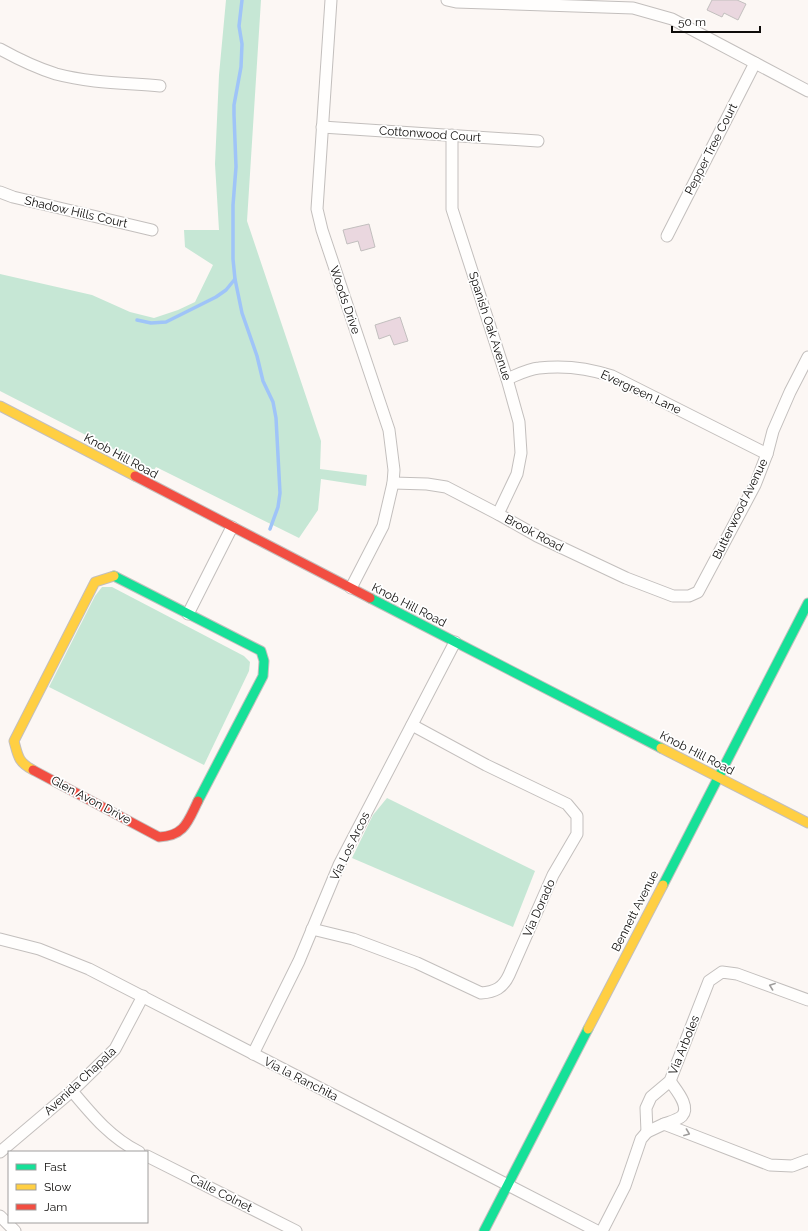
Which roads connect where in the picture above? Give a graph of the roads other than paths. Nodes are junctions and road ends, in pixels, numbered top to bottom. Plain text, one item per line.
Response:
1 (331, 0) edge
2 (447, 0) edge
3 (634, 4) edge
4 (0, 49) edge
5 (755, 63) junction
6 (160, 86) dead end
7 (808, 91) edge
8 (322, 126) junction
9 (452, 135) junction
10 (538, 141) dead end
11 (0, 192) edge
12 (152, 230) dead end
13 (667, 236) dead end
14 (808, 357) edge
15 (507, 378) junction
16 (0, 406) edge
17 (767, 454) junction
18 (393, 483) junction
19 (498, 514) junction
20 (232, 527) junction
21 (351, 588) junction
22 (673, 596) joint
23 (808, 603) edge
24 (188, 614) junction
25 (455, 642) junction
26 (412, 725) junction
27 (717, 776) junction
28 (808, 823) edge
29 (312, 929) junction
30 (0, 939) edge
31 (143, 996) junction
32 (808, 1000) edge
33 (253, 1054) junction
34 (670, 1081) junction
35 (72, 1091) junction
36 (664, 1124) junction
37 (647, 1132) junction
38 (137, 1151) edge
39 (0, 1152) edge
40 (148, 1157) edge
41 (808, 1160) edge
42 (507, 1185) junction
43 (0, 1216) edge
44 (15, 1231) edge
45 (296, 1231) edge
46 (484, 1231) edge
47 (598, 1231) edge
48 (602, 1231) edge

1 - 8 street, Woods Drive
2 - 3 street
3 - 5 street
4 - 6 street
5 - 7 street
5 - 13 street, Pepper Tree Court
8 - 9 street, Cottonwood Court
8 - 18 street, Woods Drive
9 - 10 street, Cottonwood Court
9 - 15 street, Spanish Oak Avenue
11 - 12 street, Shadow Hills Court
14 - 17 street, Butterwood Avenue
15 - 17 street, Evergreen Lane
15 - 19 street, Spanish Oak Avenue
16 - 20 street, Knob Hill Road
17 - 22 street, Butterwood Avenue
18 - 19 street, Brook Road
18 - 21 street, Woods Drive
19 - 22 street, Brook Road
20 - 21 street, Knob Hill Road
20 - 24 street
21 - 25 street, Knob Hill Road
23 - 27 street, Bennett Avenue
24 - 24 street, Glen Avon Drive
25 - 26 street, Via Los Arcos
25 - 27 street, Knob Hill Road
26 - 29 street, Via Los Arcos
26 - 29 street, Via Dorado
27 - 28 street, Knob Hill Road
27 - 42 street, Bennett Avenue
29 - 33 street, Via Los Arcos
30 - 31 street, Via la Ranchita
31 - 33 street, Via la Ranchita
31 - 35 street, Avenida Chapala
32 -> 34 street, Via Arboles
33 - 42 street, Via la Ranchita
34 - 36 street
34 - 37 street, Via Arboles
35 - 38 street
35 - 39 street, Avenida Chapala
36 - 37 street
36 -> 41 street
37 - 48 street
40 - 45 street, Calle Colnet
42 - 46 street, Bennett Avenue
42 - 47 street, Via la Ranchita
43 - 44 street

